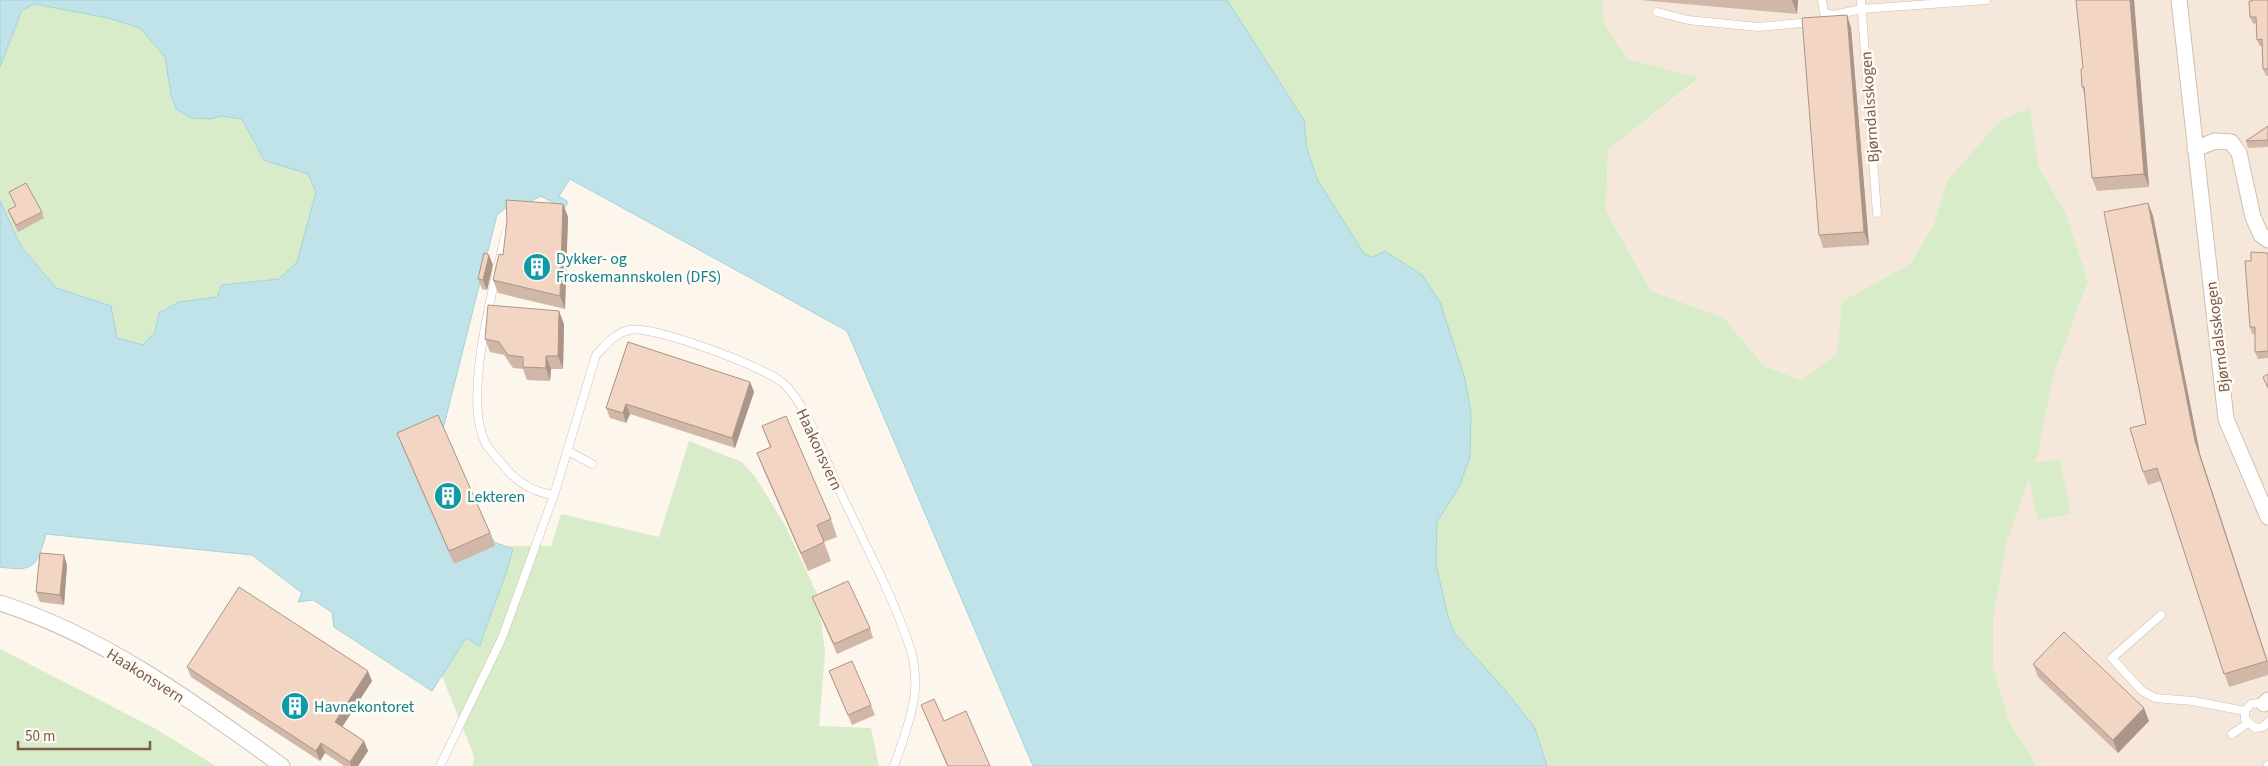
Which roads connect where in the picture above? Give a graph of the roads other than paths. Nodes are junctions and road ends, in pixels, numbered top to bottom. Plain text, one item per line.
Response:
1 (1822, 0) edge
2 (1986, 0) edge
3 (2179, 0) edge
4 (1862, 4) edge
5 (1657, 12) dead end
6 (1824, 13) junction
7 (2195, 149) junction
8 (1877, 213) dead end
9 (506, 232) edge
10 (2268, 240) edge
11 (568, 450) junction
12 (592, 464) dead end
13 (554, 495) junction
14 (2268, 517) edge
15 (0, 603) edge
16 (2161, 615) dead end
17 (2267, 704) edge
18 (2246, 711) junction
19 (2248, 723) junction
20 (2267, 725) edge
21 (2232, 734) dead end
22 (282, 766) edge
23 (440, 766) edge
24 (894, 766) edge

1 - 6 lane
2 - 4 lane
3 - 7 street, Bjørndalsskogen
4 - 6 lane
4 - 8 lane, Bjørndalsskogen
5 - 6 lane
7 - 10 street
7 - 14 street, Bjørndalsskogen
9 - 13 lane
11 - 12 lane
11 - 13 lane, Haakonsvern
11 - 24 lane, Haakonsvern
13 - 23 lane, Haakonsvern
15 - 22 street, Haakonsvern
16 - 18 lane
17 - 18 lane
18 - 19 lane
19 - 20 lane
19 - 21 lane

